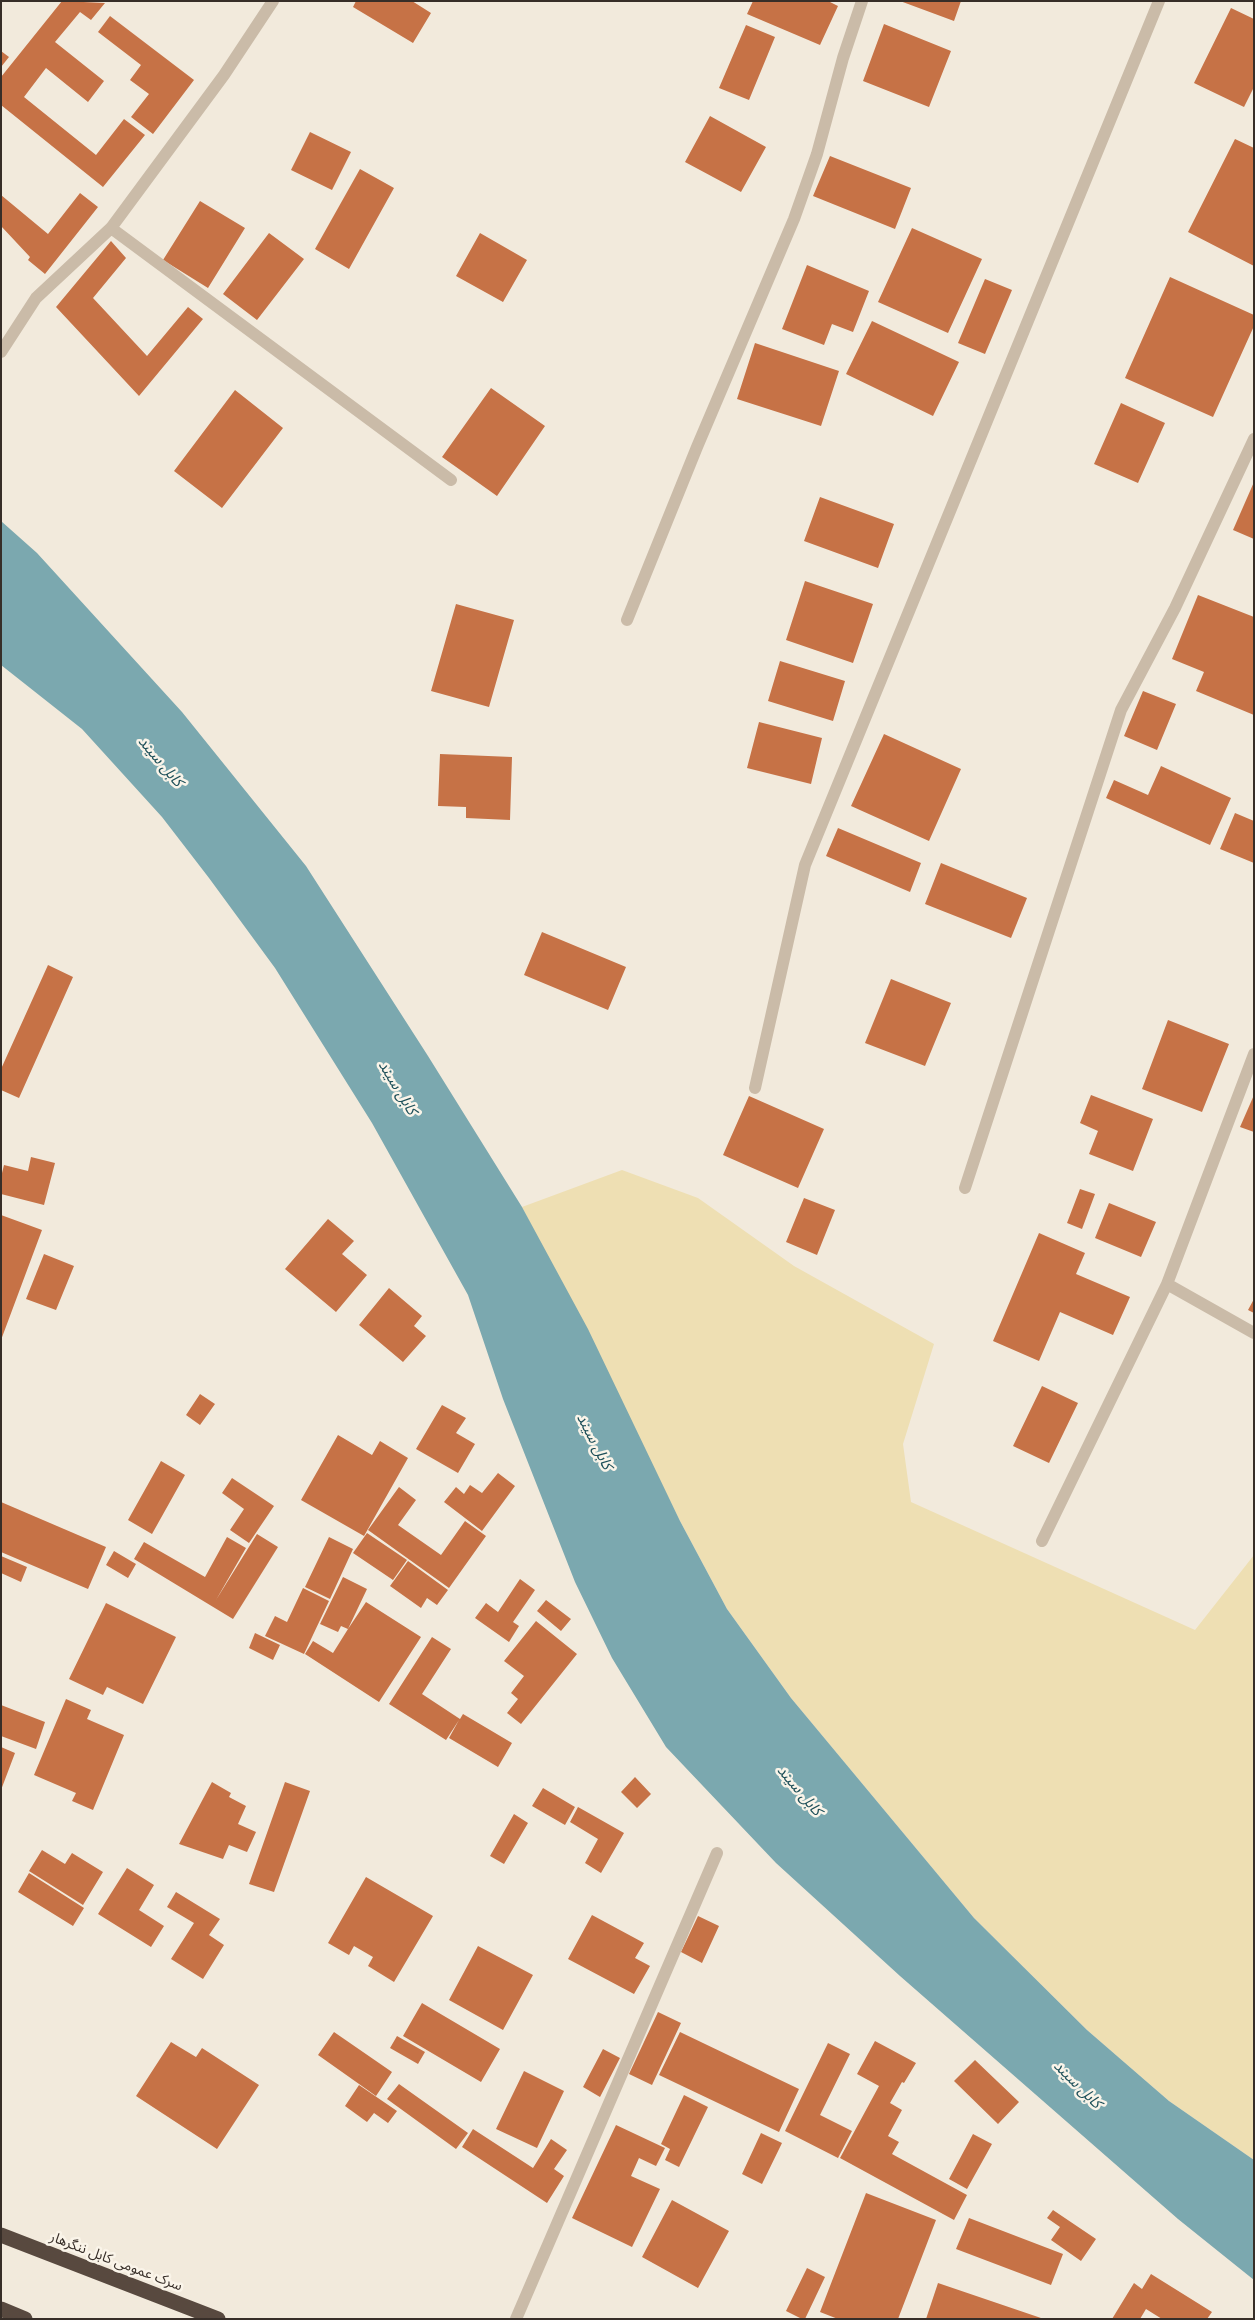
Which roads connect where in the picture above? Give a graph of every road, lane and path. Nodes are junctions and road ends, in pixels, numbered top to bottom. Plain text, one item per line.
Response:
1 (273, 1) edge
2 (862, 1) edge
3 (1159, 1) edge
4 (112, 228) junction
5 (1, 352) edge
6 (1254, 439) edge
7 (451, 480) dead end
8 (627, 620) dead end
9 (1254, 1054) edge
10 (755, 1088) dead end
11 (965, 1188) dead end
12 (1167, 1284) junction
13 (1254, 1333) edge
14 (1042, 1541) dead end
15 (717, 1853) dead end
16 (1, 2235) edge
17 (1, 2309) edge
18 (25, 2319) edge
19 (218, 2319) edge
20 (516, 2319) edge

1 - 4 street
2 - 8 street
3 - 10 street
4 - 5 street
4 - 7 street
6 - 11 street
9 - 12 street
12 - 13 street
12 - 14 street
15 - 20 street
16 - 19 highway, سرک عمومی کابل ننگرهار
17 - 18 highway

